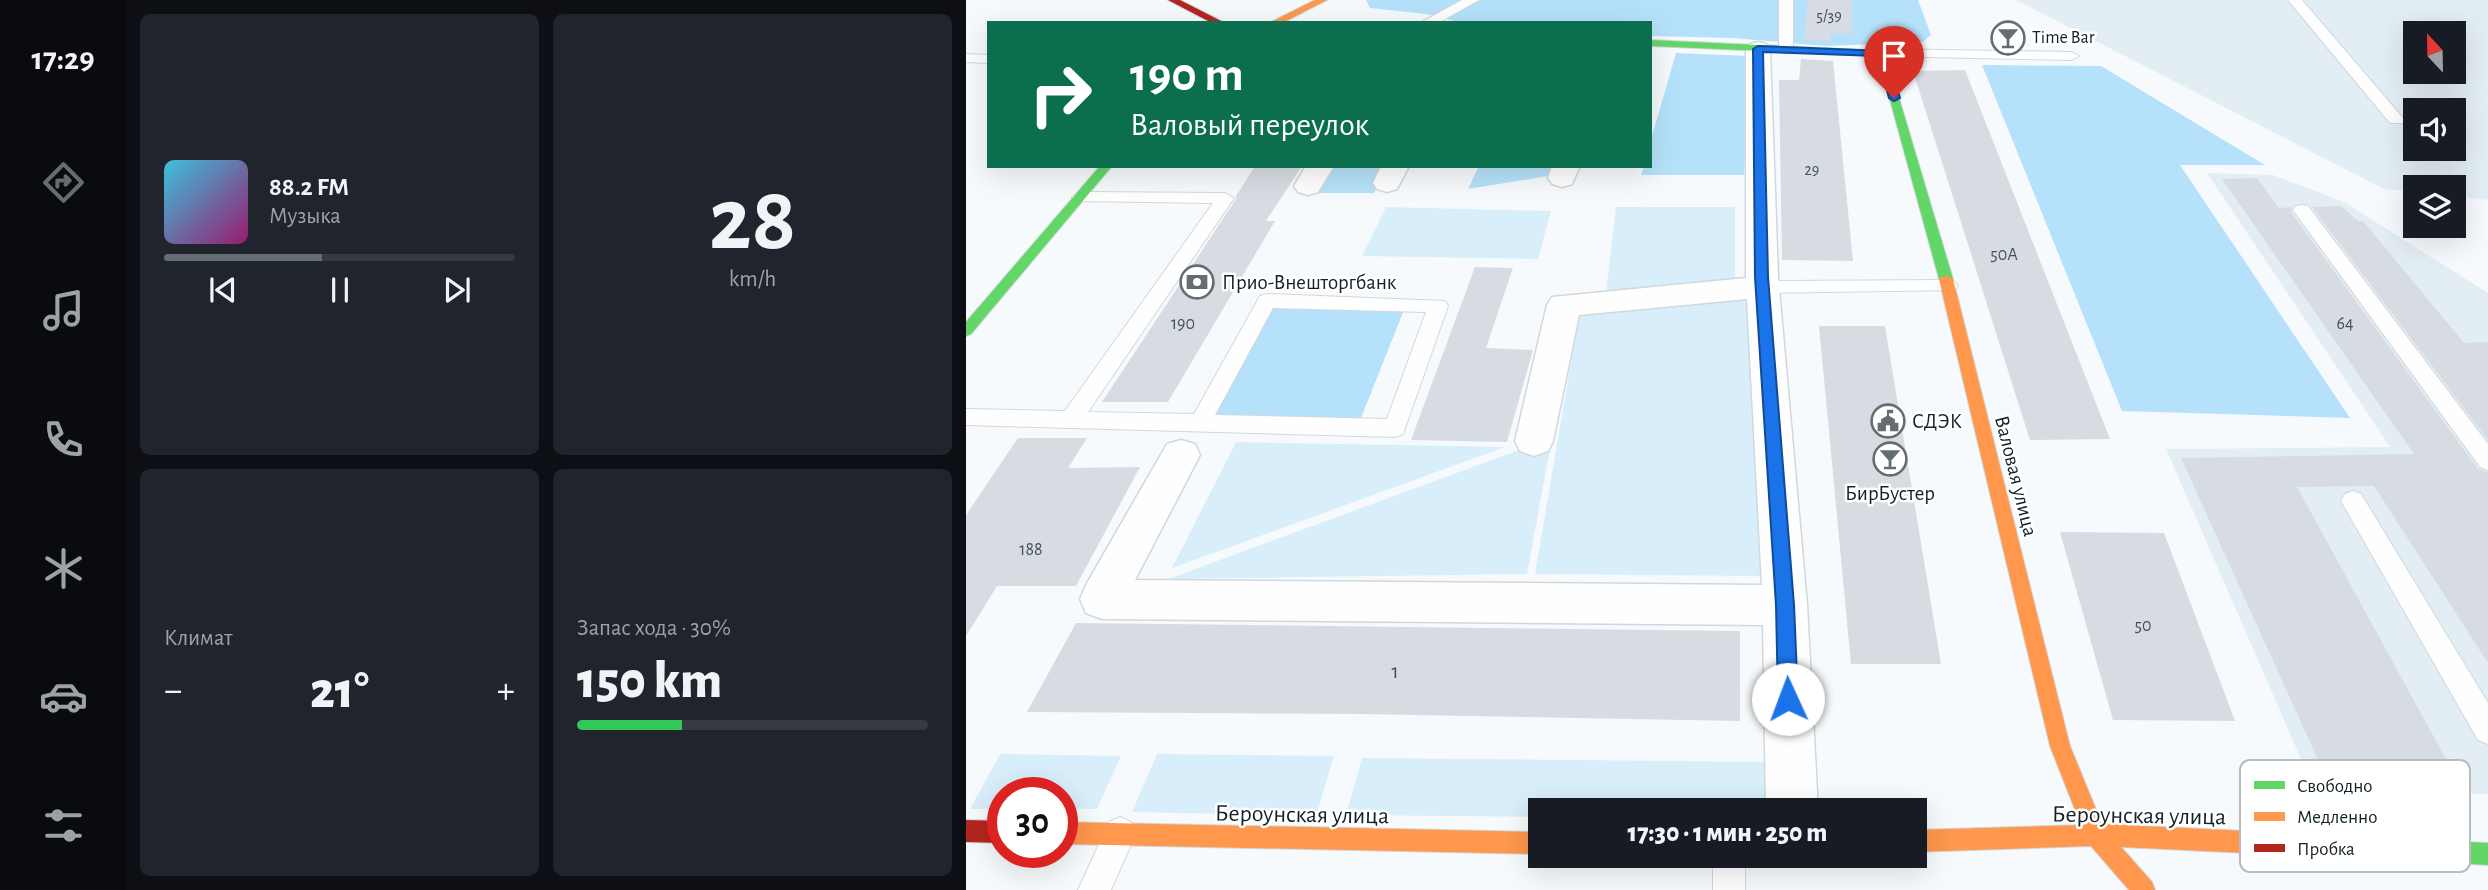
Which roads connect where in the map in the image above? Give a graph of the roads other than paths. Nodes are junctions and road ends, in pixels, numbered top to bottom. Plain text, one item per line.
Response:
1 (1173, 0) edge
2 (1322, 0) edge
3 (1472, 0) edge
4 (1786, 0) edge
5 (2295, 0) edge
6 (1216, 21) edge
7 (1278, 21) edge
8 (1431, 21) edge
9 (1652, 43) edge
10 (1772, 49) junction
11 (1882, 53) junction
12 (2072, 56) dead end
13 (966, 58) edge
14 (987, 59) edge
15 (2396, 120) dead end
16 (1104, 168) edge
17 (1081, 197) junction
18 (2302, 210) dead end
19 (1948, 286) junction
20 (1762, 287) junction
21 (966, 331) edge
22 (966, 416) edge
23 (1071, 419) junction
24 (1191, 439) junction
25 (1534, 441) dead end
26 (2488, 461) edge
27 (2353, 501) dead end
28 (1785, 605) junction
29 (2488, 730) edge
30 (1792, 798) edge
31 (966, 831) edge
32 (987, 832) edge
33 (1078, 833) edge
34 (1120, 833) junction
35 (2096, 835) junction
36 (1927, 841) edge
37 (2240, 842) edge
38 (1528, 843) edge
39 (2470, 853) edge
40 (2488, 854) edge
41 (1729, 868) edge
42 (1094, 890) edge
43 (1729, 890) edge
44 (2144, 890) edge

1 - 6 street
2 - 7 street
3 - 8 lane
4 - 10 lane
5 - 15 lane
9 - 10 street
10 - 11 street
10 - 20 street
11 - 12 lane
11 - 19 street, Валовая улица
13 - 14 lane
16 - 17 street
17 - 21 street
17 - 23 lane
18 - 26 lane
19 - 20 lane
19 - 35 street, Валовая улица
20 - 25 street
20 - 28 street
22 - 23 lane
23 - 24 lane
24 - 24 lane
24 - 28 street
27 - 29 lane
28 - 30 street
31 - 32 street
33 - 34 street, Бероунская улица
34 - 38 street, Бероунская улица
34 - 42 lane
35 - 36 street, Бероунская улица
35 - 37 street, Бероунская улица
35 - 44 street, Валовая улица
39 - 40 street, Бероунская улица
41 - 43 lane

